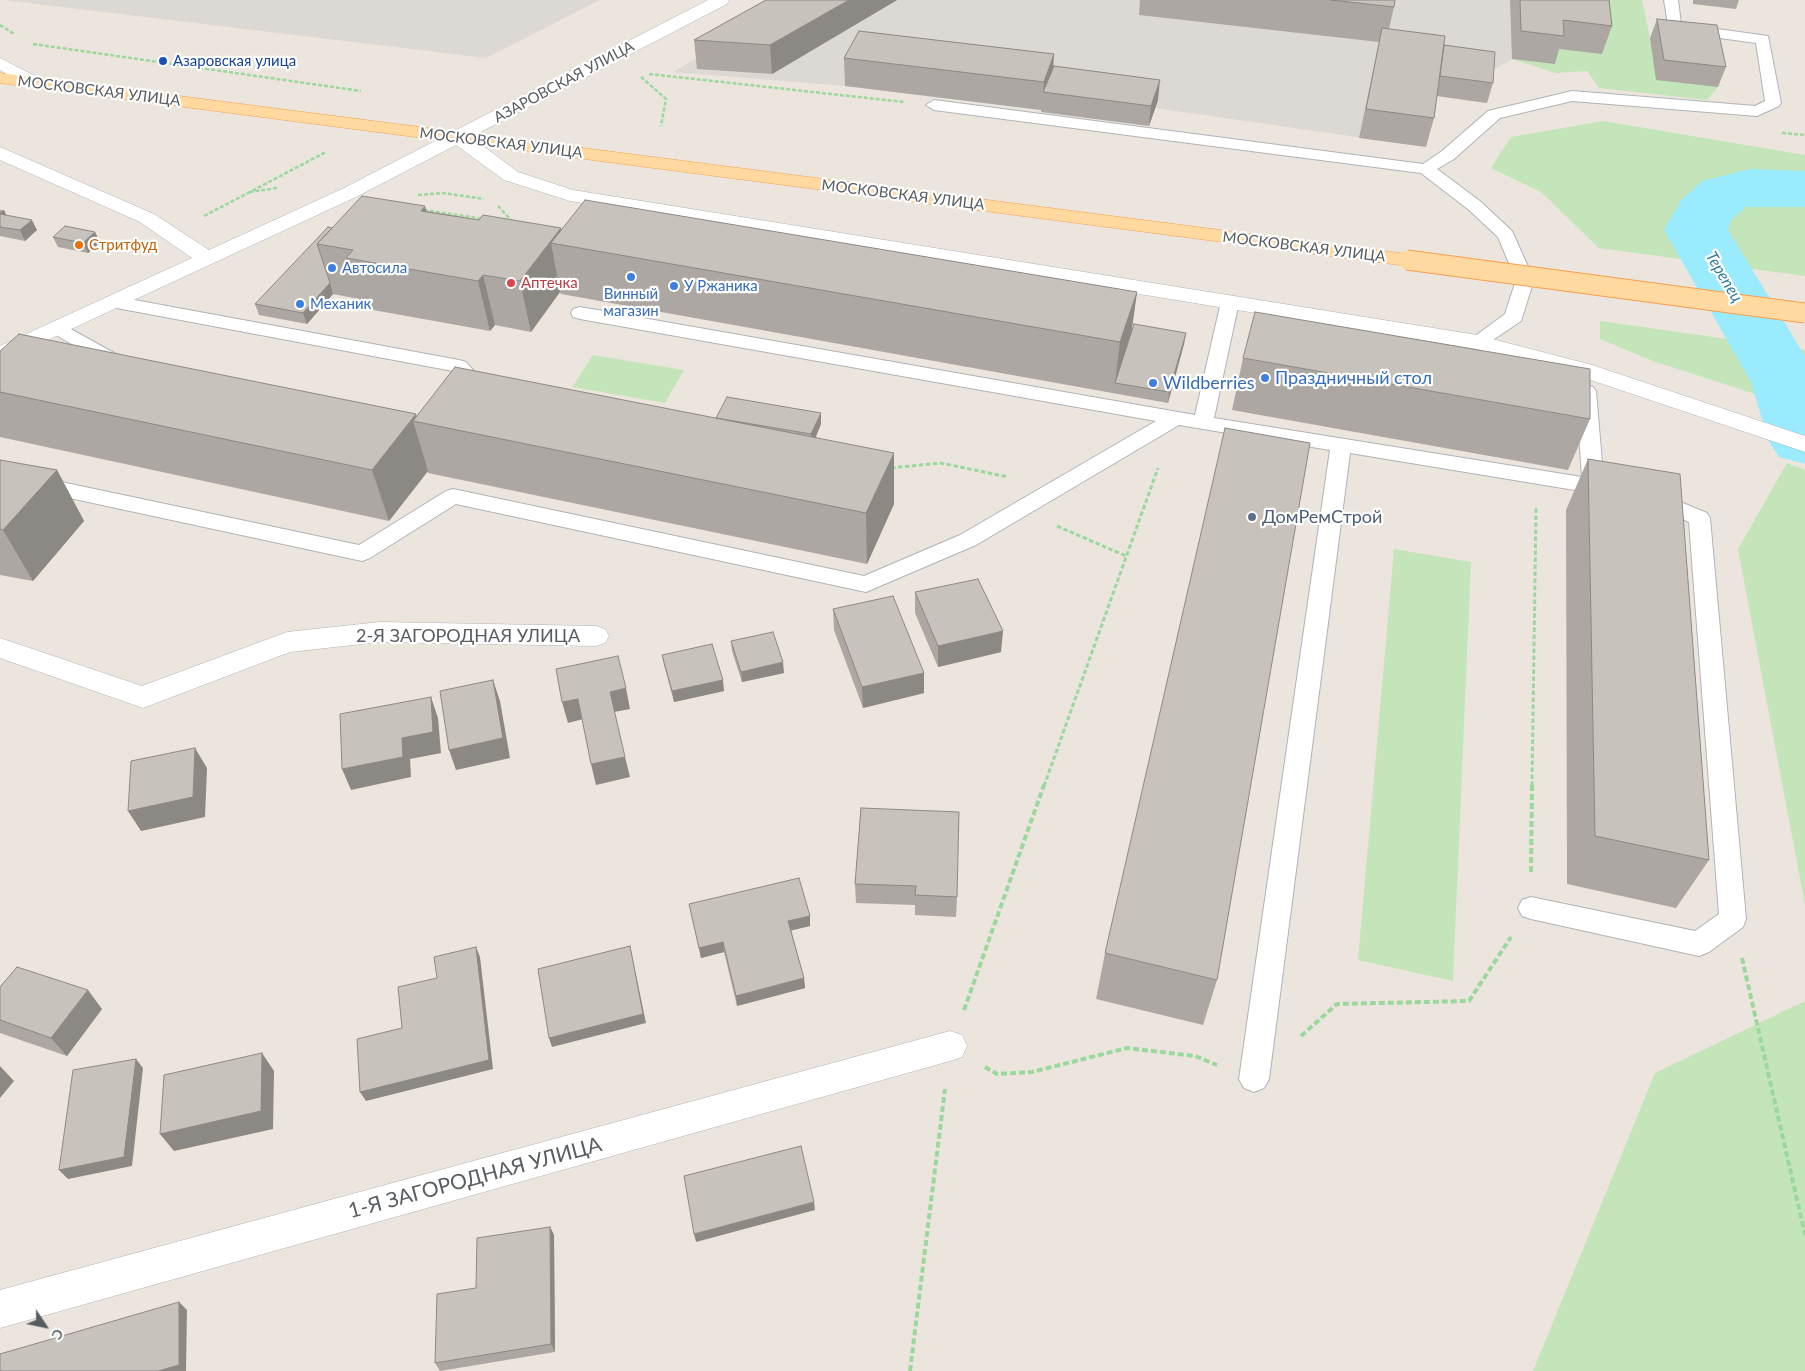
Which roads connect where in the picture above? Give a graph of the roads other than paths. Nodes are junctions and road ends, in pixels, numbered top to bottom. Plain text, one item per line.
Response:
1 (721, 0) edge
2 (1671, 0) edge
3 (0, 63) edge
4 (0, 78) edge
5 (34, 83) junction
6 (934, 105) road end
7 (460, 138) junction
8 (0, 153) edge
9 (1426, 168) junction
10 (206, 258) junction
11 (113, 302) junction
12 (1230, 302) junction
13 (580, 313) dead end
14 (1805, 313) edge
15 (58, 328) junction
16 (1477, 342) junction
17 (0, 355) edge
18 (1584, 370) junction
19 (133, 371) edge
20 (448, 406) edge
21 (1176, 418) junction
22 (1203, 423) junction
23 (1805, 444) edge
24 (1341, 445) junction
25 (0, 476) edge
26 (1611, 489) junction
27 (596, 636) dead end
28 (0, 648) edge
29 (1530, 908) road end
30 (950, 1046) road end
31 (1254, 1079) road end
32 (0, 1309) edge

1 - 7 street, АЗАРОВСКАЯ УЛИЦА
2 - 9 lane
3 - 5 street
4 - 5 main road, МОСКОВСКАЯ УЛИЦА
5 - 7 main road, МОСКОВСКАЯ УЛИЦА
6 - 9 lane
7 - 10 street, АЗАРОВСКАЯ УЛИЦА
7 - 12 street
7 - 14 main road, МОСКОВСКАЯ УЛИЦА, bridge
8 - 10 street
9 - 16 lane
10 - 11 street, АЗАРОВСКАЯ УЛИЦА
11 - 15 street, АЗАРОВСКАЯ УЛИЦА
11 - 20 lane
12 - 16 street
12 - 22 lane
13 - 21 lane
15 - 17 street, АЗАРОВСКАЯ УЛИЦА
15 - 19 lane
16 - 18 street
18 - 23 street
18 - 26 lane
21 - 22 lane
21 - 25 lane
22 - 24 lane
24 - 26 lane
24 - 31 lane
26 - 29 lane
27 - 28 street, 2-Я ЗАГОРОДНАЯ УЛИЦА
30 - 32 street, 1-Я ЗАГОРОДНАЯ УЛИЦА

